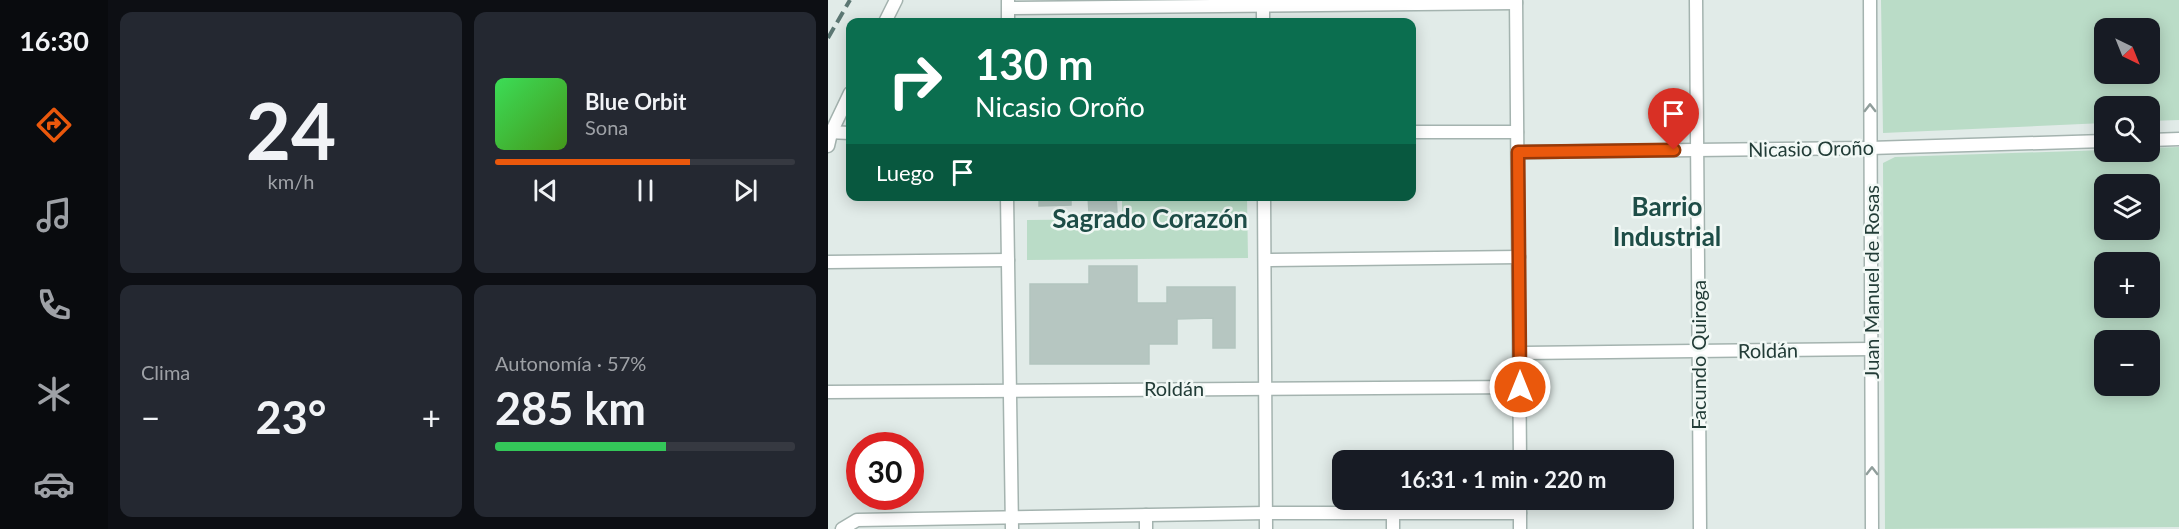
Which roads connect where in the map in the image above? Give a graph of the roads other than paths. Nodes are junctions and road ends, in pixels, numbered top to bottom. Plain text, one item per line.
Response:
1 (896, 0) edge
2 (1696, 0) edge
3 (1870, 0) edge
4 (1516, 1) edge
5 (1263, 2) edge
6 (1386, 2) edge
7 (1136, 3) edge
8 (1009, 4) edge
9 (887, 18) edge
10 (1263, 18) edge
11 (846, 101) edge
12 (1416, 132) edge
13 (1518, 132) junction
14 (846, 135) edge
15 (829, 137) edge
16 (2179, 139) edge
17 (2160, 140) edge
18 (2094, 141) edge
19 (1870, 148) junction
20 (1697, 150) junction
21 (1518, 152) junction
22 (1007, 201) edge
23 (1264, 201) edge
24 (1519, 257) junction
25 (1008, 260) junction
26 (1265, 260) junction
27 (828, 262) edge
28 (1871, 349) junction
29 (1698, 351) junction
30 (1520, 352) junction
31 (1520, 387) junction
32 (1012, 388) junction
33 (1266, 388) junction
34 (828, 392) edge
35 (1520, 450) edge
36 (1266, 513) junction
37 (1393, 513) junction
38 (1520, 513) joint
39 (1146, 515) junction
40 (1012, 523) edge
41 (842, 529) edge
42 (1146, 529) edge
43 (1266, 529) edge
44 (1393, 529) edge
45 (1520, 529) edge
46 (1700, 529) edge
47 (1872, 529) edge

1 - 9 street
2 - 20 street, Facundo Quiroga
19 -> 3 street, Juan Manuel de Rosas
4 - 6 street
4 - 13 street
5 - 6 street
5 - 7 street
5 - 10 street
7 - 8 street
11 - 15 street
12 - 13 street
13 - 21 street
14 - 15 street
16 - 17 street
18 - 19 street, Nicasio Oroño
19 - 20 street, Nicasio Oroño
19 - 28 street, Juan Manuel de Rosas
20 - 21 street, Nicasio Oroño
20 - 29 street, Facundo Quiroga
21 - 24 street
22 - 25 street
23 - 26 street
24 - 26 street
24 - 30 street
25 - 27 street
25 - 32 street
26 - 33 street
28 - 29 street, Roldán
47 -> 28 street, Juan Manuel de Rosas
29 - 30 street, Roldán
29 - 46 street, Facundo Quiroga
30 - 31 street
31 - 33 street, Roldán
31 - 35 street
32 - 33 street, Roldán
32 - 34 street, Roldán
32 - 40 street
33 - 36 street
36 - 37 street
36 - 39 street
36 - 43 street
37 - 38 street
37 - 44 street
38 - 45 street
39 - 40 street
39 - 42 street
40 - 41 street

